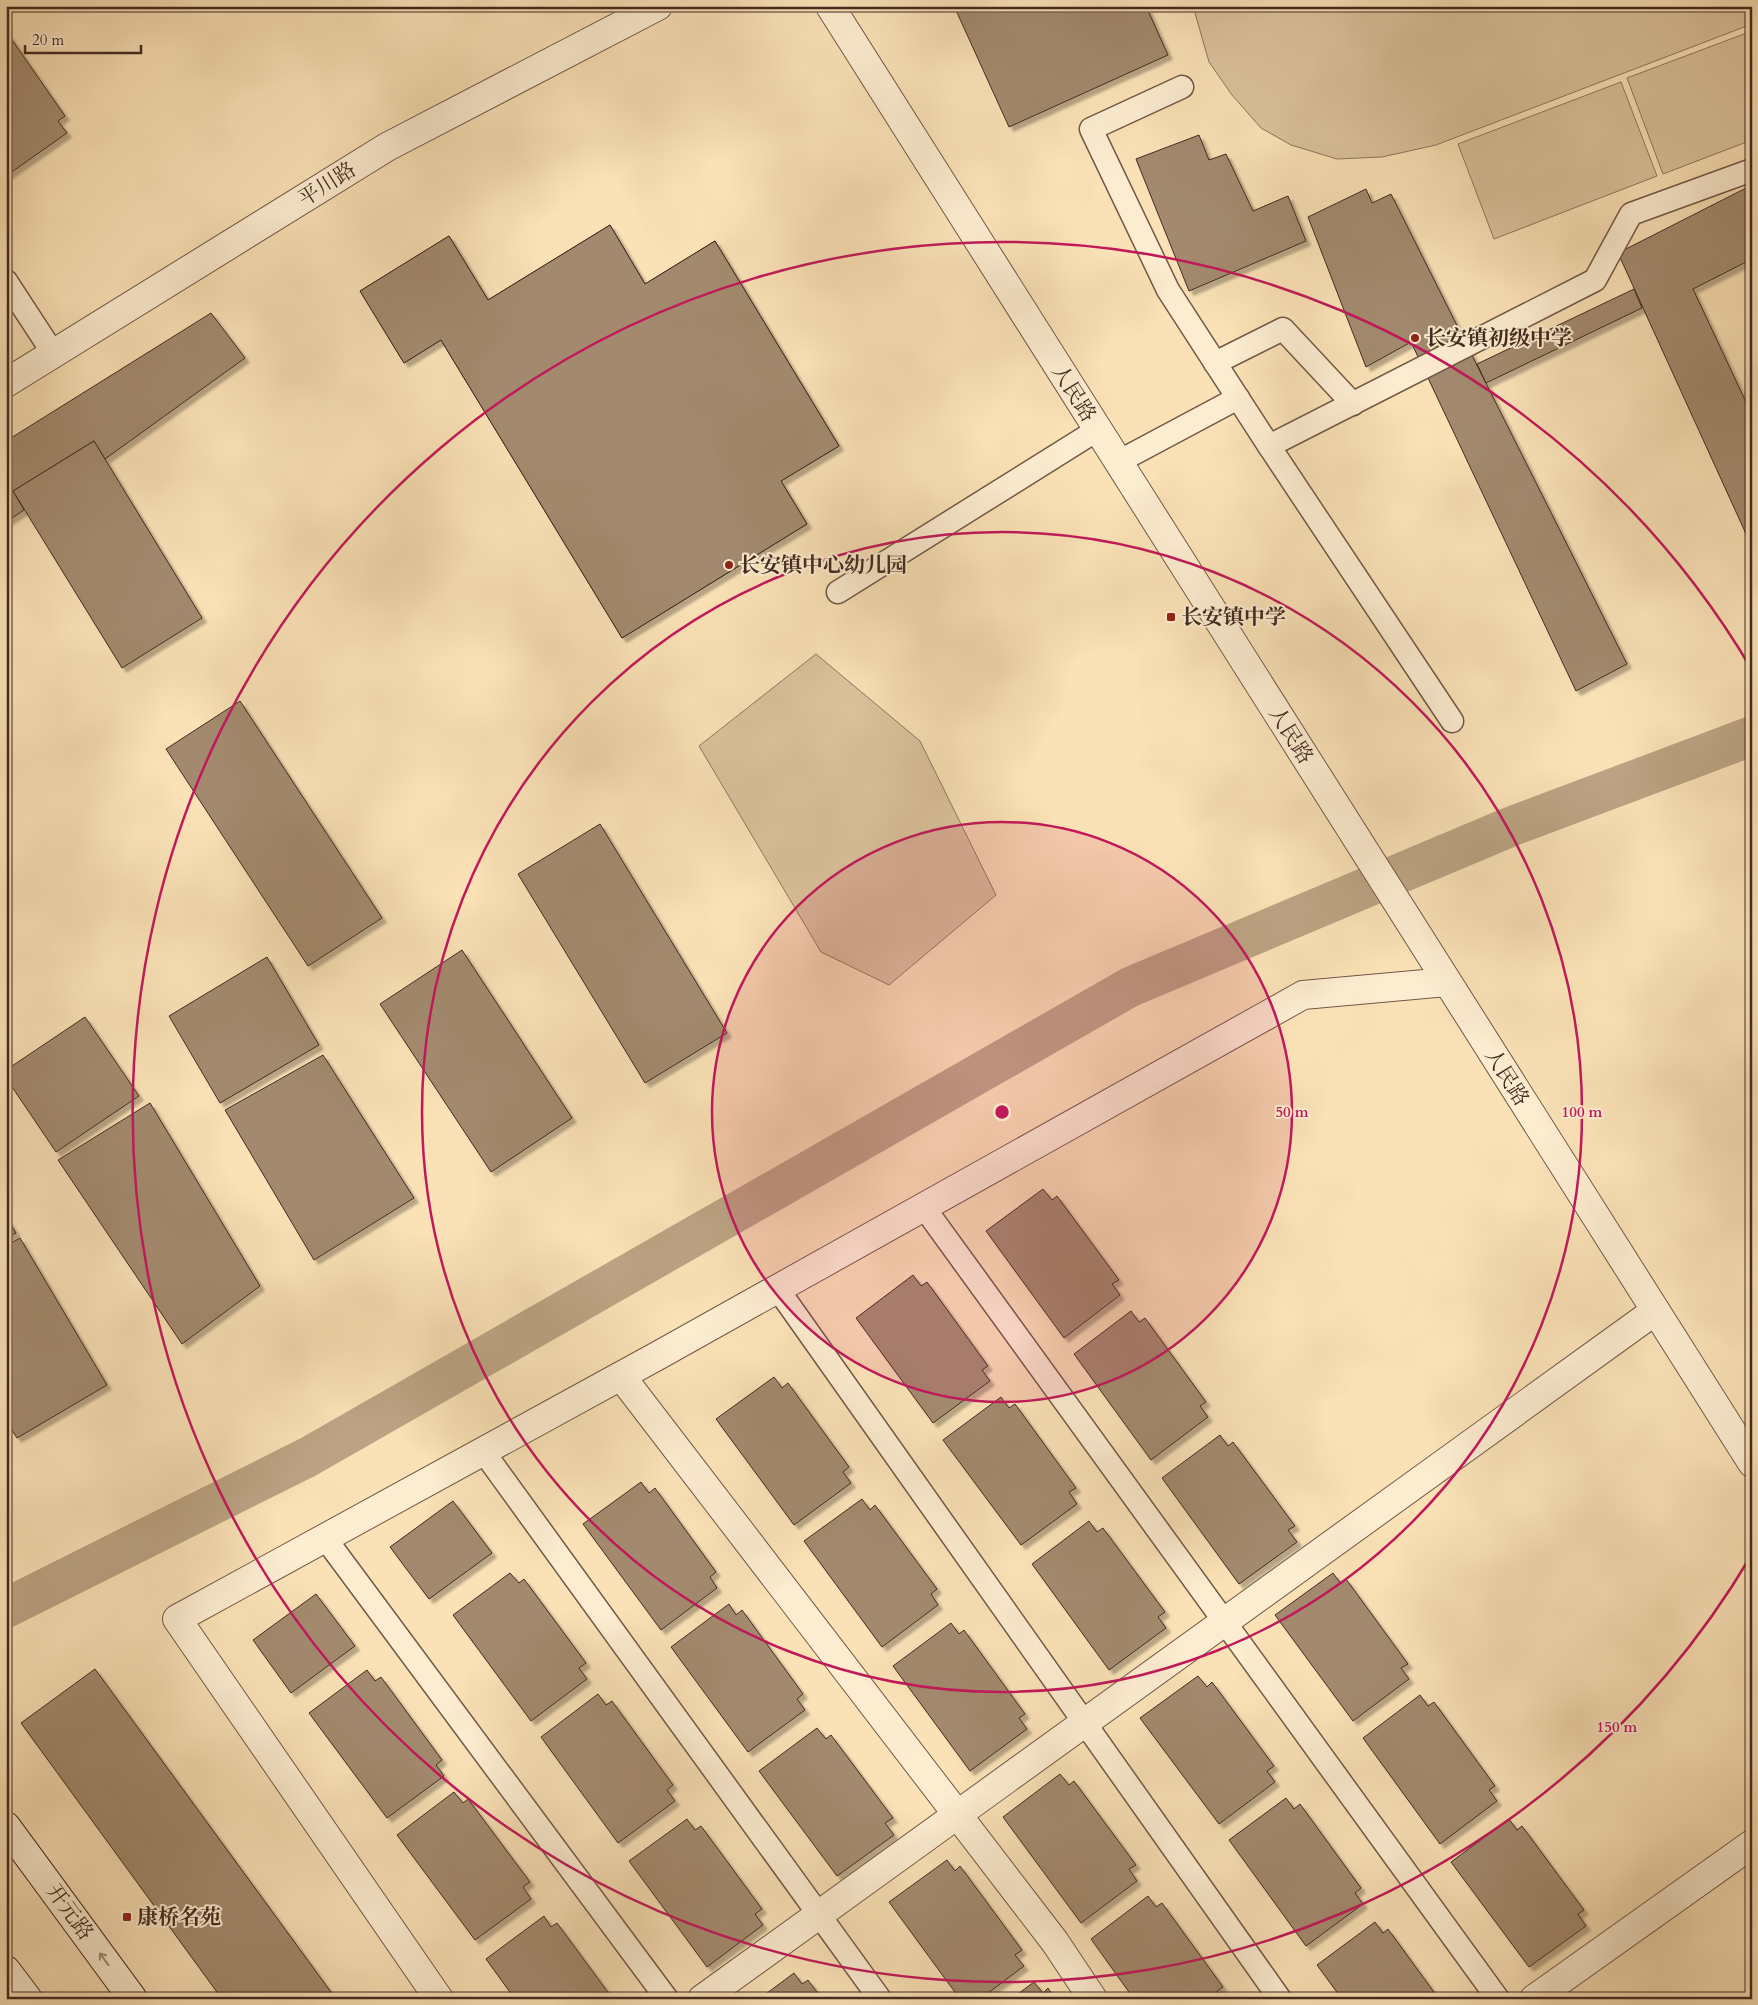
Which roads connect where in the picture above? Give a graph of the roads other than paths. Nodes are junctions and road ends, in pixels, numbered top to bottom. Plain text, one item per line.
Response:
1 (658, 6) edge
2 (830, 6) edge
3 (1182, 86) dead end
4 (1752, 170) edge
5 (6, 281) edge
6 (53, 354) junction
7 (1215, 363) junction
8 (6, 383) edge
9 (1238, 398) junction
10 (1353, 404) junction
11 (1097, 430) junction
12 (1269, 446) junction
13 (1118, 462) junction
14 (838, 592) dead end
15 (1452, 721) dead end
16 (1441, 972) junction
17 (923, 1206) junction
18 (777, 1288) junction
19 (1656, 1311) junction
20 (621, 1376) junction
21 (483, 1451) junction
22 (1752, 1463) edge
23 (325, 1538) junction
24 (1224, 1622) junction
25 (1084, 1722) junction
26 (957, 1814) junction
27 (6, 1826) edge
28 (1752, 1844) edge
29 (819, 1914) junction
30 (6, 1970) edge
31 (28, 1999) edge
32 (133, 1999) edge
33 (438, 1999) edge
34 (667, 1999) edge
35 (702, 1999) edge
36 (880, 1999) edge
37 (1093, 1999) edge
38 (1280, 1999) edge
39 (1498, 1999) edge
40 (1534, 1999) edge

1 - 6 street, 平川路
2 - 11 street, 人民路
3 - 7 lane
4 - 10 lane
5 - 6 lane
6 - 8 street, 平川路
7 - 9 lane
7 - 10 lane
9 - 12 lane
9 - 13 lane
10 - 12 lane
11 - 13 street, 人民路
11 - 14 lane
12 - 15 lane
13 - 16 street, 人民路
16 - 17 street
16 - 19 street, 人民路
17 - 18 street
17 - 24 lane
18 - 20 street
18 - 25 lane
19 - 22 street, 人民路
19 - 24 street
20 - 21 street
20 - 26 street
21 - 23 street
21 - 29 lane
23 - 33 street
23 - 34 lane
24 - 25 street
24 - 39 lane
25 - 26 street
25 - 38 lane
26 - 29 street
26 - 37 street
32 -> 27 street, 开元路
28 - 40 street
29 - 35 street
29 - 36 lane
30 - 31 street

